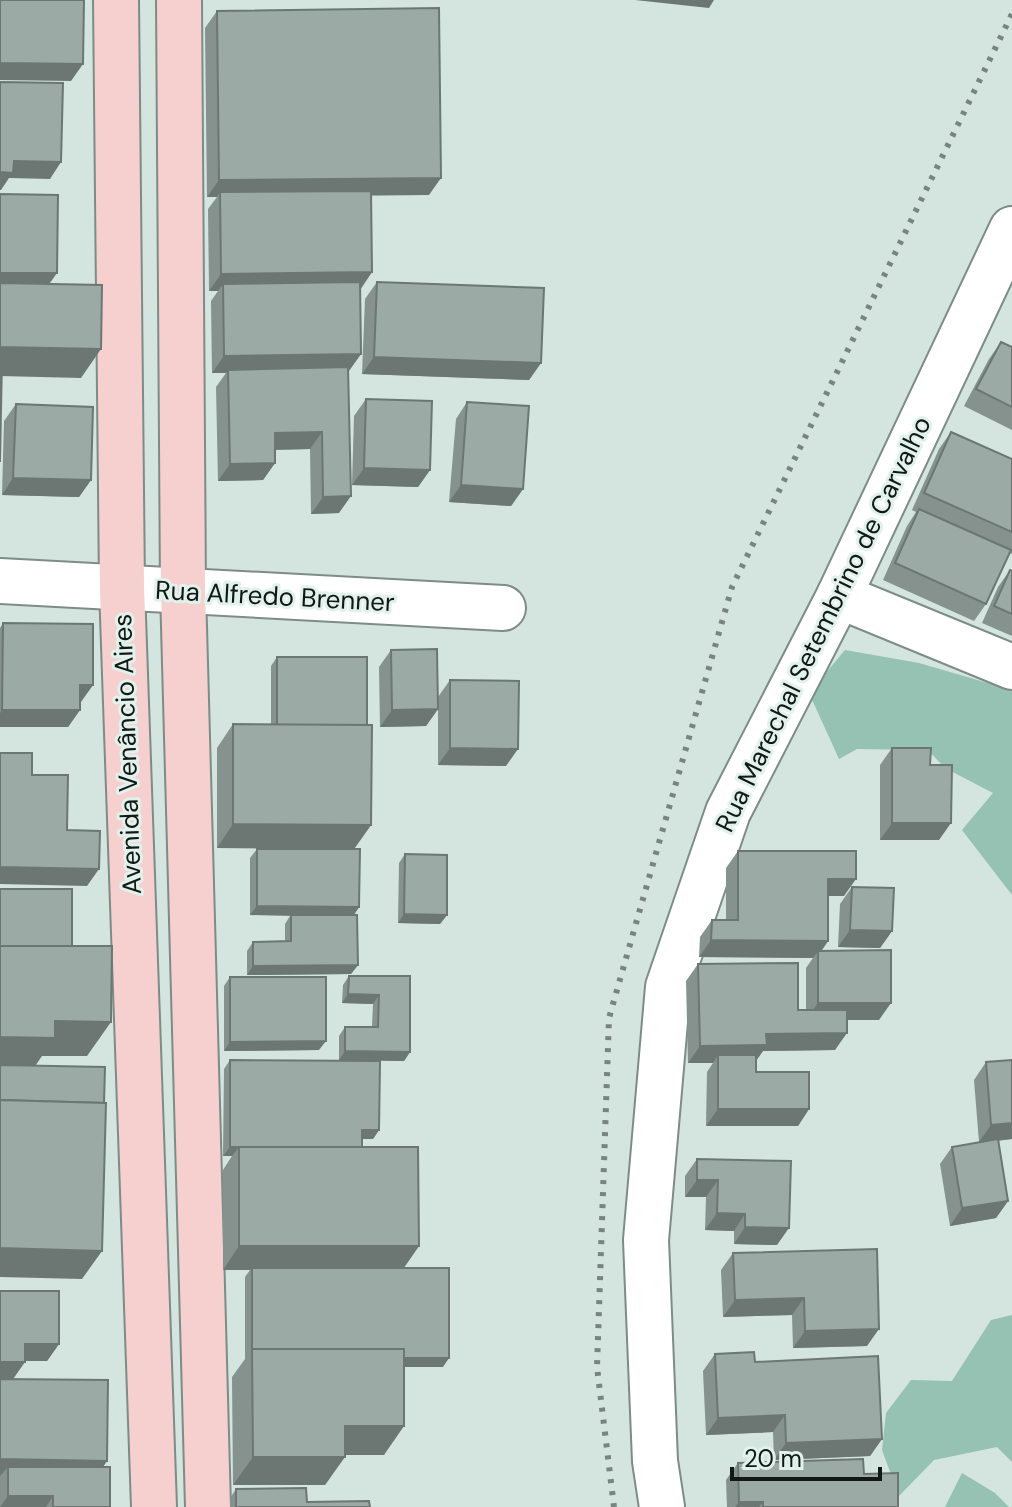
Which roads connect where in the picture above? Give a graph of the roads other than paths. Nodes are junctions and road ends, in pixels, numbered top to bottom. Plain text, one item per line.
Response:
1 (116, 0) edge
2 (179, 0) edge
3 (1012, 229) edge
4 (0, 581) edge
5 (122, 588) junction
6 (183, 590) junction
7 (839, 596) junction
8 (503, 608) dead end
9 (1012, 667) edge
10 (202, 1259) junction
11 (145, 1260) junction
12 (154, 1507) edge
13 (208, 1507) edge
14 (662, 1507) edge

1 - 5 main road, Avenida Venâncio Aires
2 - 6 main road
3 - 7 street, Rua Marechal Setembrino de Carvalho
4 - 5 street, Rua Alfredo Brenner
5 - 6 street, Rua Alfredo Brenner
5 - 11 main road, Avenida Venâncio Aires
6 - 8 street, Rua Alfredo Brenner
6 - 10 main road
7 - 9 street
7 - 14 street, Rua Marechal Setembrino de Carvalho
10 - 11 main road
10 - 13 main road
11 - 12 main road, Avenida Venâncio Aires

